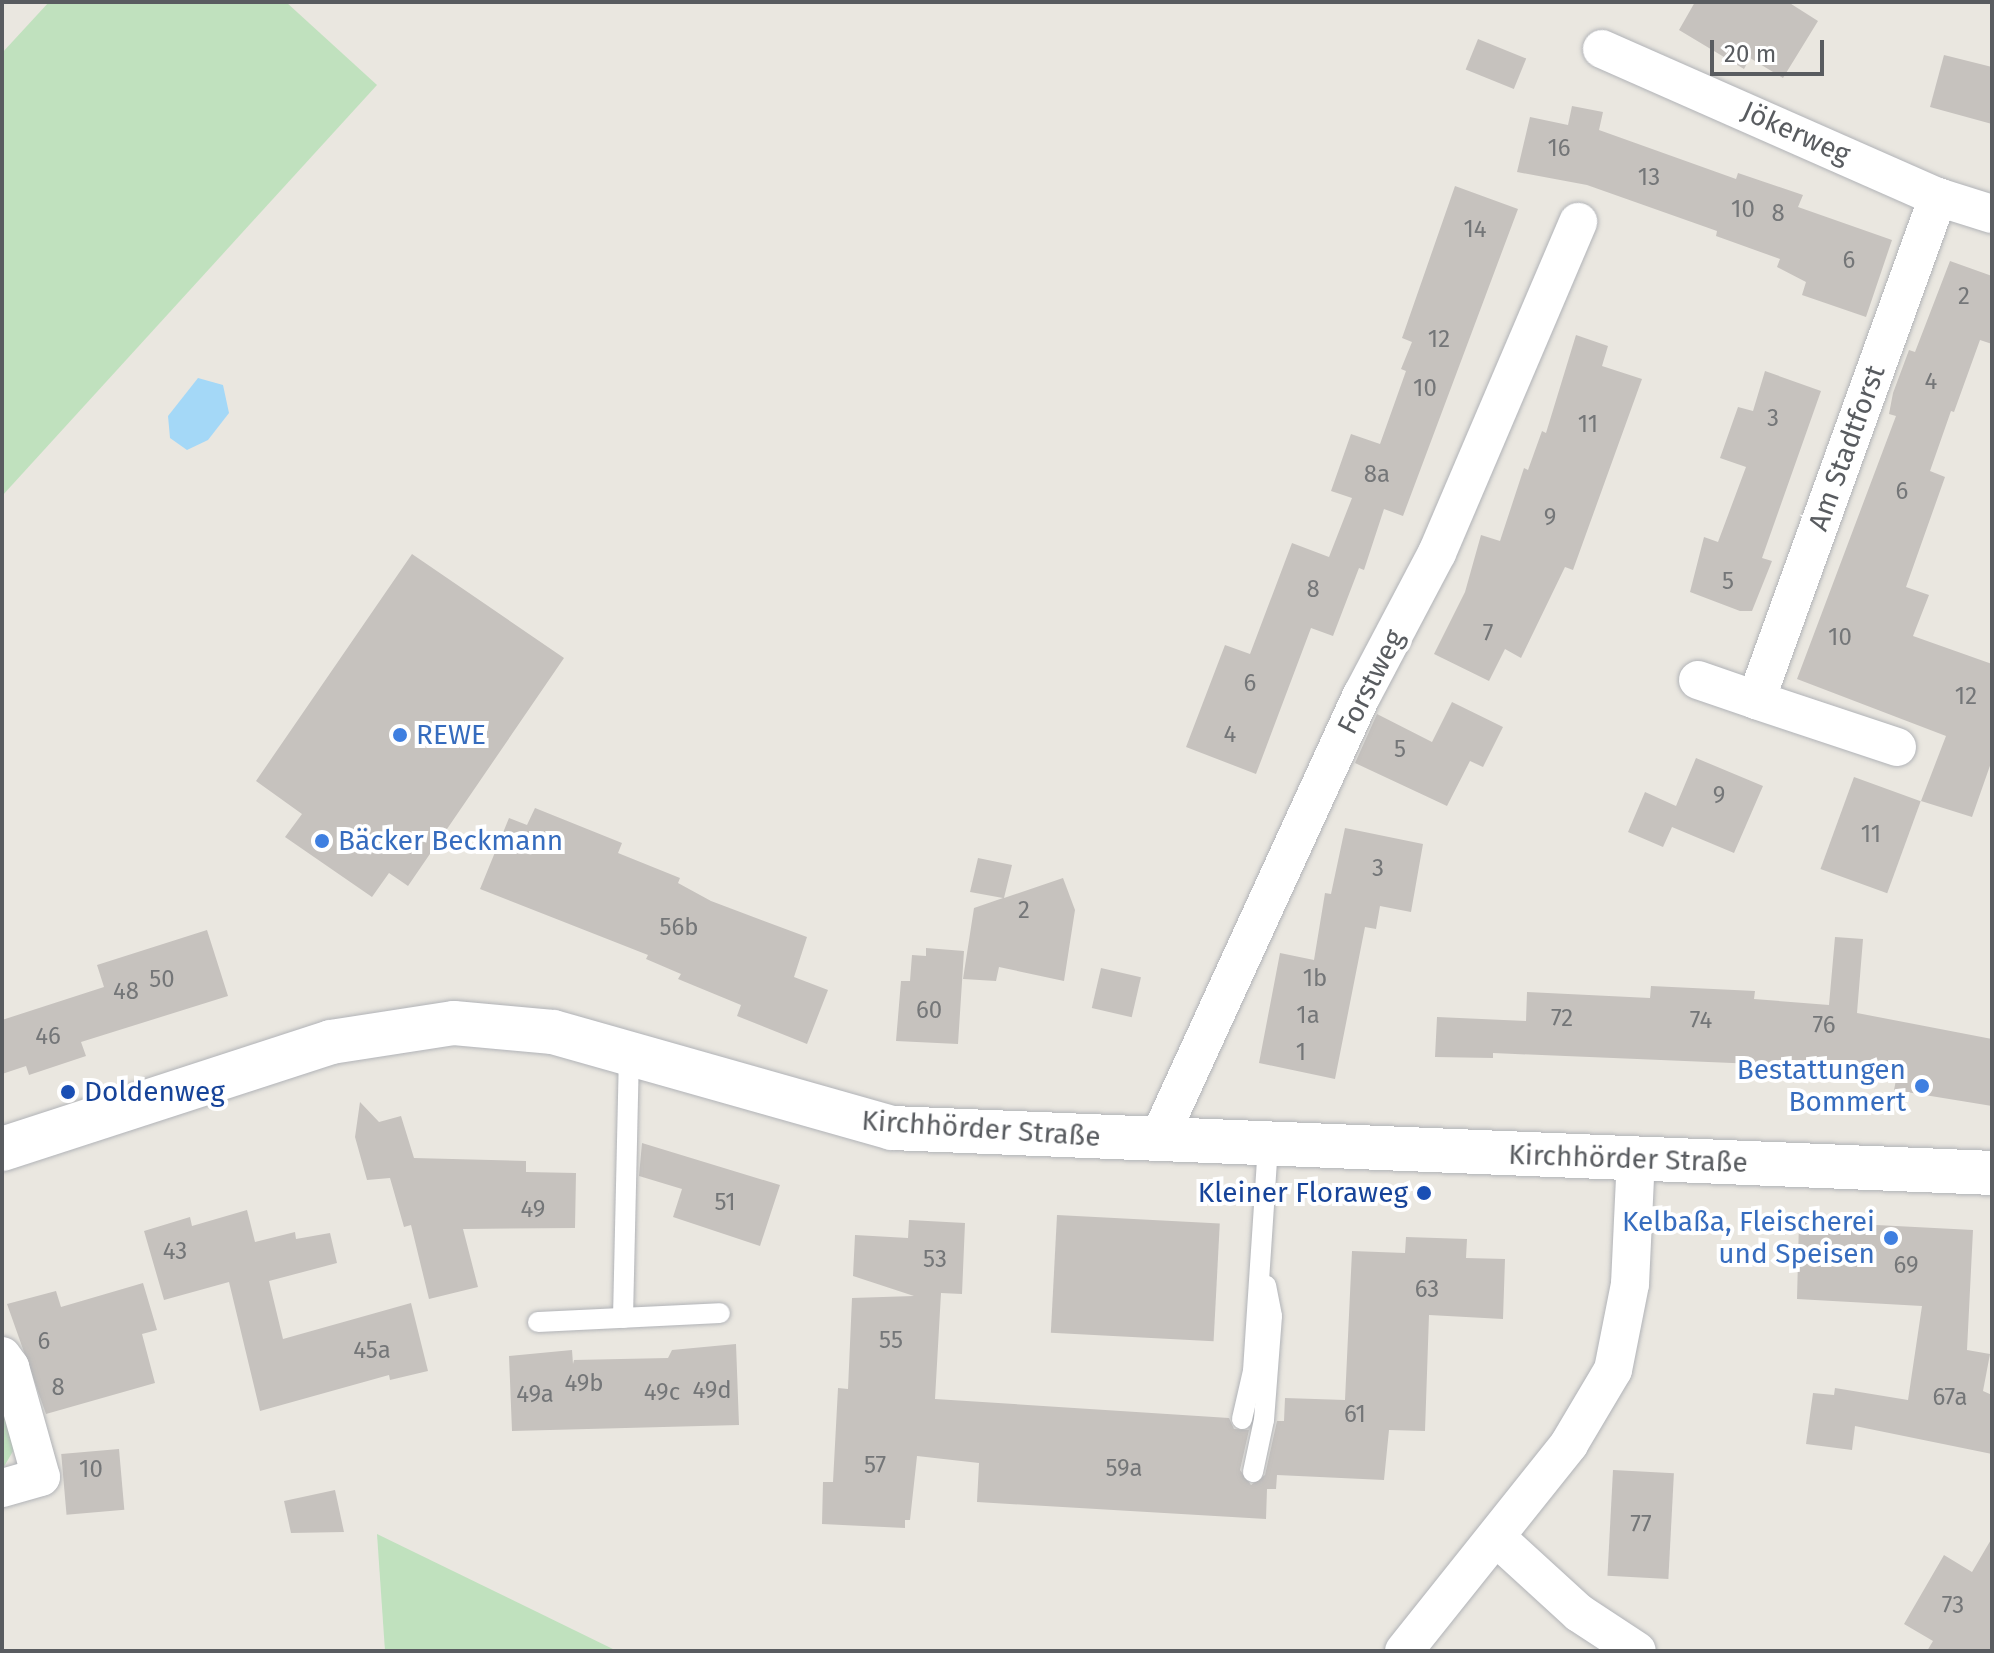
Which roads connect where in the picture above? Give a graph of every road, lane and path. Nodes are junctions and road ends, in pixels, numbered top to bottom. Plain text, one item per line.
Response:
1 (1602, 49) dead end
2 (1938, 197) junction
3 (1992, 214) edge
4 (1578, 222) dead end
5 (1698, 680) dead end
6 (1756, 700) junction
7 (1897, 747) dead end
8 (629, 1052) junction
9 (1158, 1140) junction
10 (1268, 1145) junction
11 (2, 1149) edge
12 (1636, 1158) junction
13 (1992, 1173) edge
14 (1262, 1263) junction
15 (720, 1313) dead end
16 (623, 1318) junction
17 (538, 1322) dead end
18 (2, 1356) edge
19 (1242, 1419) dead end
20 (1253, 1472) dead end
21 (2, 1488) edge
22 (1498, 1539) junction
23 (1404, 1651) edge
24 (1637, 1651) edge

1 - 2 street, Jökerweg
2 - 3 street, Jökerweg
2 - 6 street, Am Stadtforst
4 - 9 street, Forstweg
5 - 6 street
6 - 7 street
8 - 9 main road, Kirchhörder Straße
8 - 11 main road, Kirchhörder Straße
8 - 16 lane
9 - 10 main road, Kirchhörder Straße
10 - 12 main road, Kirchhörder Straße
10 - 14 lane
12 - 13 main road, Kirchhörder Straße
12 - 22 street
14 - 19 lane
14 - 20 lane
15 - 16 lane
16 - 17 lane
18 - 21 street
22 - 23 street
22 - 24 street

